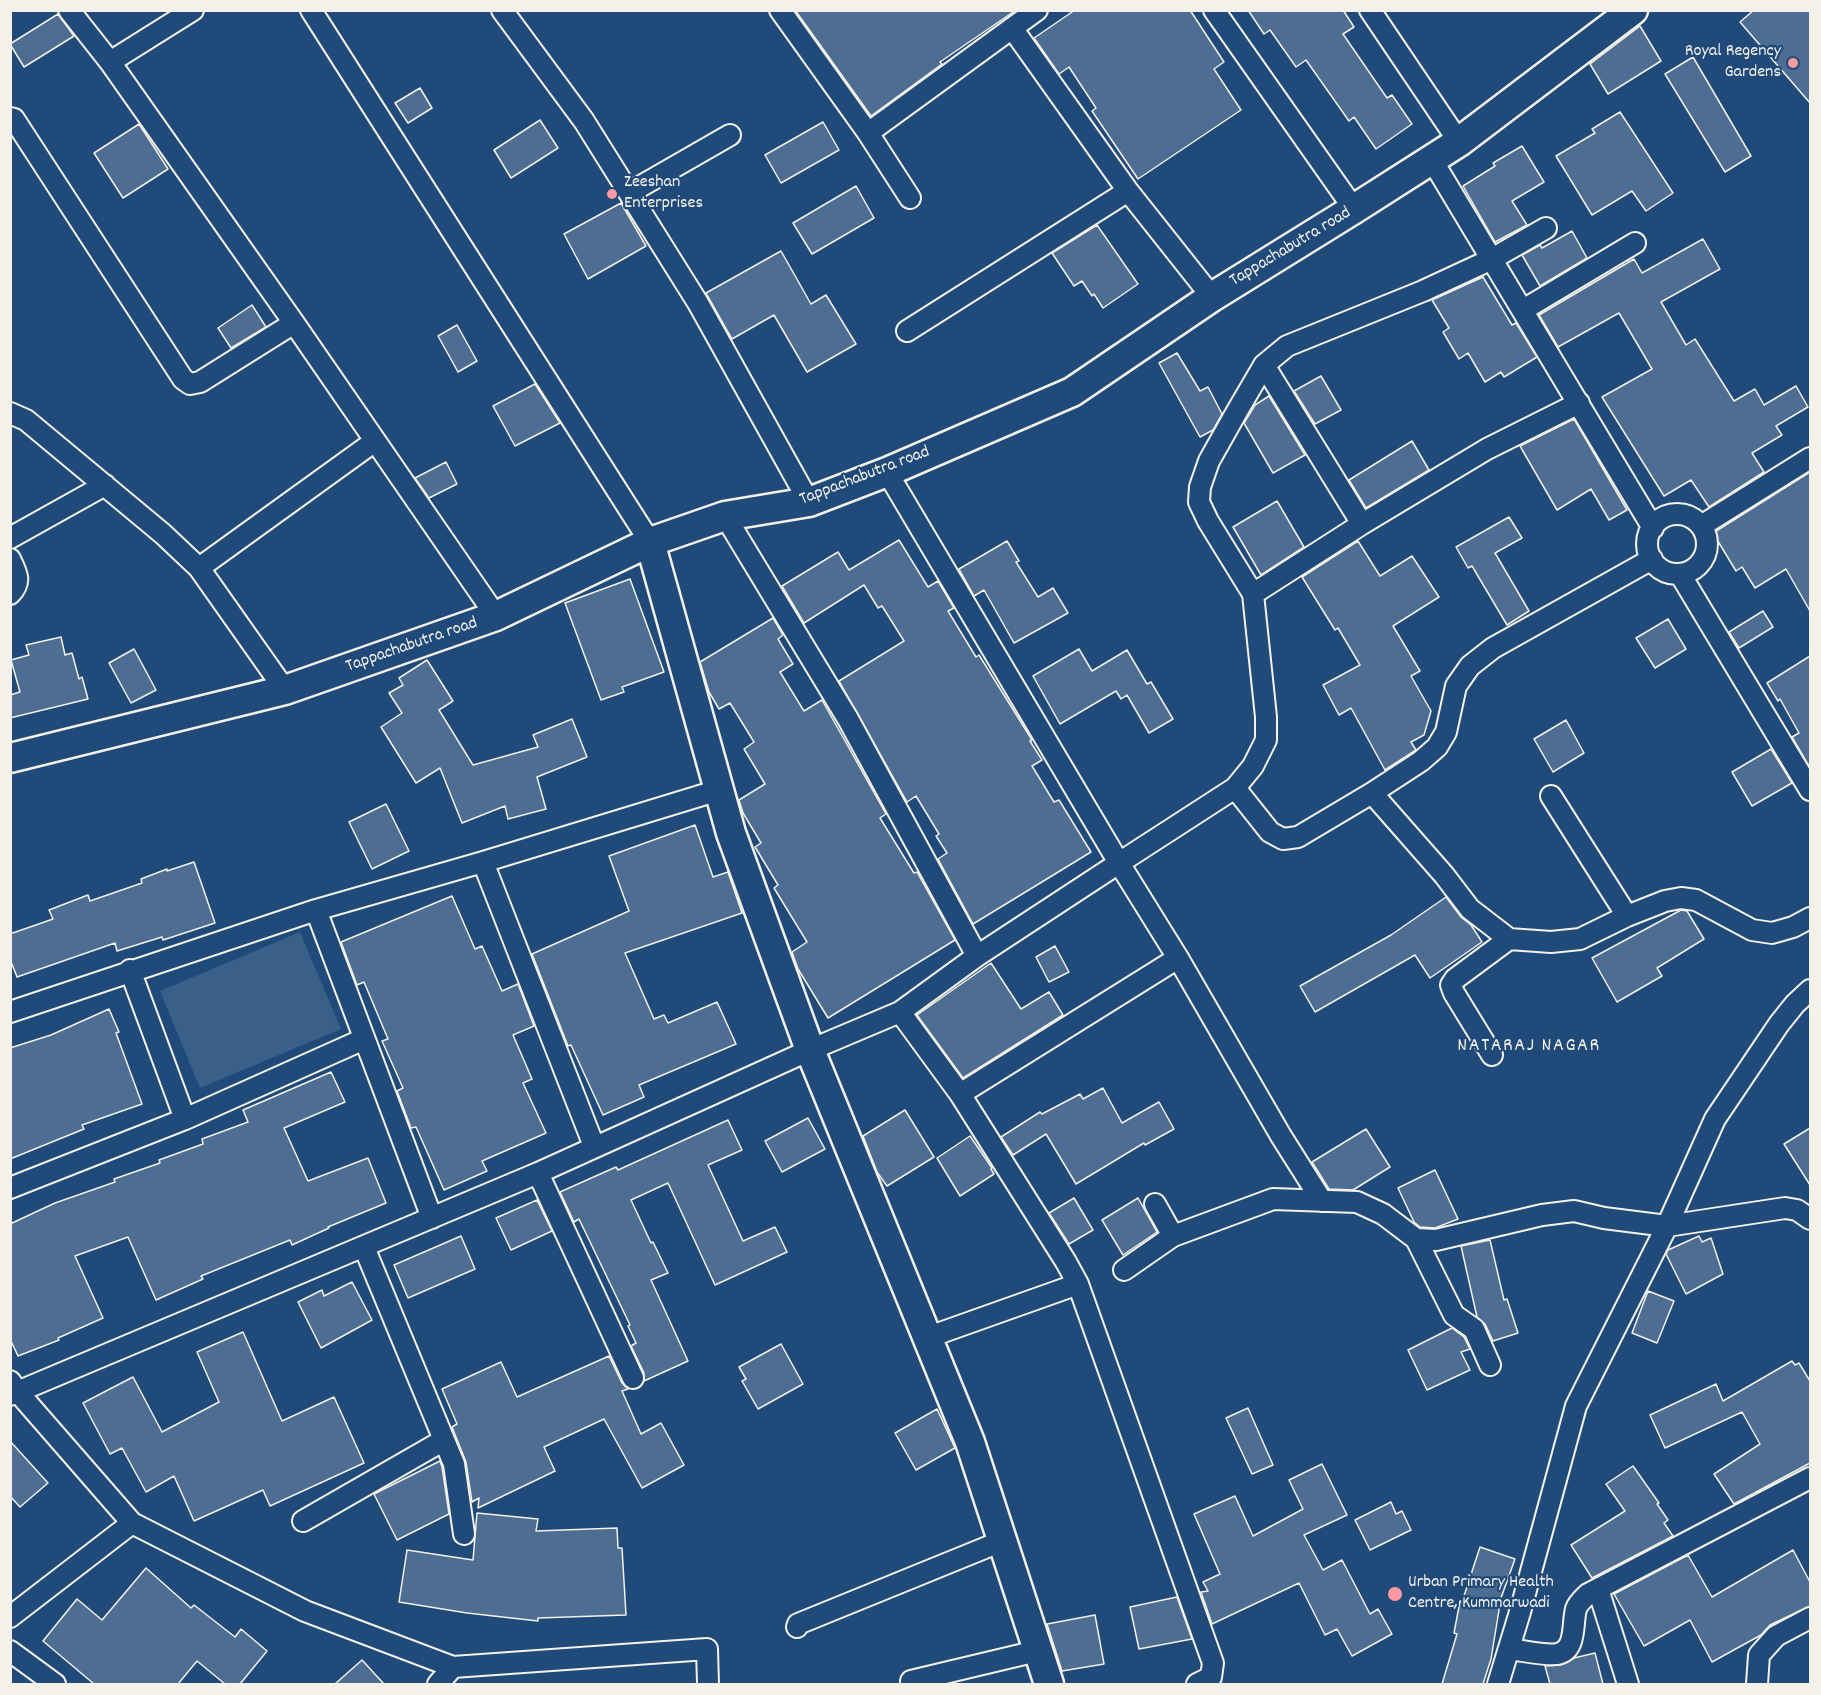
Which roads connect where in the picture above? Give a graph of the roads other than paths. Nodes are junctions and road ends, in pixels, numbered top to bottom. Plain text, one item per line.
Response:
1 (69, 10) edge
2 (193, 10) edge
3 (310, 10) edge
4 (502, 10) edge
5 (780, 10) edge
6 (1037, 10) edge
7 (1214, 10) edge
8 (1633, 10) edge
9 (1378, 13) edge
10 (1012, 28) junction
11 (110, 62) junction
12 (10, 118) edge
13 (868, 133) junction
14 (730, 135) dead end
15 (1459, 142) junction
16 (1432, 160) junction
17 (1128, 190) junction
18 (629, 193) junction
19 (910, 198) dead end
20 (1354, 209) junction
21 (1546, 228) dead end
22 (1635, 243) dead end
23 (1492, 258) junction
24 (1212, 297) junction
25 (1522, 310) junction
26 (294, 323) junction
27 (907, 331) dead end
28 (1264, 365) junction
29 (1579, 403) junction
30 (10, 413) edge
31 (375, 441) junction
32 (1810, 458) edge
33 (887, 472) junction
34 (105, 485) junction
35 (809, 502) junction
36 (725, 516) junction
37 (1362, 524) junction
38 (1701, 526) junction
39 (1653, 528) junction
40 (10, 538) edge
41 (650, 542) junction
42 (10, 559) edge
43 (1652, 559) junction
44 (199, 568) junction
45 (1680, 574) junction
46 (10, 594) edge
47 (1253, 594) junction
48 (496, 616) junction
49 (285, 690) junction
50 (10, 758) edge
51 (1235, 788) junction
52 (719, 790) junction
53 (1810, 790) edge
54 (1372, 793) junction
55 (1551, 796) dead end
56 (483, 862) junction
57 (1119, 863) junction
58 (316, 910) junction
59 (1627, 916) junction
60 (1810, 918) edge
61 (1509, 939) junction
62 (977, 956) junction
63 (1178, 958) junction
64 (130, 970) junction
65 (1810, 990) edge
66 (10, 1012) edge
67 (900, 1012) junction
68 (364, 1039) junction
69 (810, 1050) junction
70 (1492, 1054) dead end
71 (960, 1094) junction
72 (185, 1119) junction
73 (594, 1146) junction
74 (538, 1173) junction
75 (10, 1188) edge
76 (1322, 1201) junction
77 (1155, 1204) dead end
78 (432, 1218) junction
79 (1810, 1219) edge
80 (1667, 1226) junction
81 (1173, 1236) junction
82 (1416, 1239) junction
83 (364, 1247) junction
84 (1124, 1270) dead end
85 (1078, 1284) junction
86 (926, 1338) junction
87 (1490, 1365) dead end
88 (633, 1378) dead end
89 (13, 1389) edge
90 (444, 1440) junction
91 (1810, 1478) edge
92 (303, 1521) dead end
93 (132, 1523) junction
94 (464, 1533) dead end
95 (1002, 1541) junction
96 (1598, 1589) junction
97 (10, 1617) edge
98 (1810, 1618) edge
99 (797, 1627) dead end
100 (1509, 1649) junction
101 (10, 1651) edge
102 (1037, 1651) junction
103 (453, 1667) junction
104 (911, 1681) dead end
105 (55, 1684) edge
106 (438, 1684) edge
107 (708, 1684) edge
108 (1048, 1684) edge
109 (1197, 1684) edge
110 (1498, 1684) edge
111 (1628, 1684) edge
112 (1757, 1684) edge

1 - 11 street
2 - 11 street
3 - 41 street
4 - 18 street
5 - 13 street
6 - 10 street
7 - 20 street
8 - 15 main road, Tappachabutra road
9 - 15 street
10 - 13 street
10 - 17 street
11 - 26 street
12 - 26 street
13 - 19 street
14 - 18 street
15 - 16 main road, Tappachabutra road
16 - 20 main road, Tappachabutra road
16 - 23 street
17 - 24 street
17 - 27 street
18 - 35 street
20 - 24 main road, Tappachabutra road
21 - 23 street
22 - 25 street
23 - 25 street
23 - 28 street
24 - 33 main road, Tappachabutra road
25 - 29 street
26 - 31 street
28 - 37 street
28 - 47 street
29 - 37 street
29 - 39 street
30 - 34 street
31 - 44 street
31 - 48 street
32 - 38 street
33 - 35 main road, Tappachabutra road
33 - 57 street
34 - 40 street
34 - 44 street
35 - 36 main road, Tappachabutra road
36 - 41 main road, Tappachabutra road
36 - 62 street
37 - 47 street
38 - 39 street
38 - 45 street
39 - 43 street
41 - 48 main road, Tappachabutra road
41 - 52 main road
42 - 46 street
43 - 45 street
43 - 54 street
44 - 49 street
45 - 53 street
47 - 51 street
48 - 49 main road, Tappachabutra road
49 - 50 main road, Tappachabutra road
51 - 54 street
51 - 57 street
52 - 56 street
52 - 69 main road
54 - 61 street
55 - 59 street
56 - 58 street
56 - 73 street
57 - 62 street
57 - 63 street
58 - 64 street
58 - 68 street
59 - 60 street
59 - 61 street
61 - 70 street
62 - 67 street
63 - 71 street
63 - 76 street
64 - 66 street
64 - 72 street
65 - 80 street
67 - 69 street
67 - 71 street
68 - 72 street
68 - 78 street
69 - 73 street
69 - 86 main road
71 - 85 street
72 - 75 street
73 - 74 street
74 - 78 street
74 - 88 street
76 - 81 street
76 - 82 street
77 - 81 street
78 - 83 street
79 - 80 street
80 - 82 street
80 - 100 street
81 - 84 street
82 - 87 street
83 - 89 street
83 - 90 street
85 - 86 street
85 - 109 street
86 - 95 main road
89 - 93 street
90 - 92 street
90 - 94 street
91 - 96 street
93 - 97 street
93 - 103 street
95 - 99 street
95 - 102 main road
96 - 100 street
96 - 111 street
98 - 112 street
100 - 110 street
101 - 105 street
102 - 104 street
102 - 108 main road
103 - 106 street
103 - 107 street

